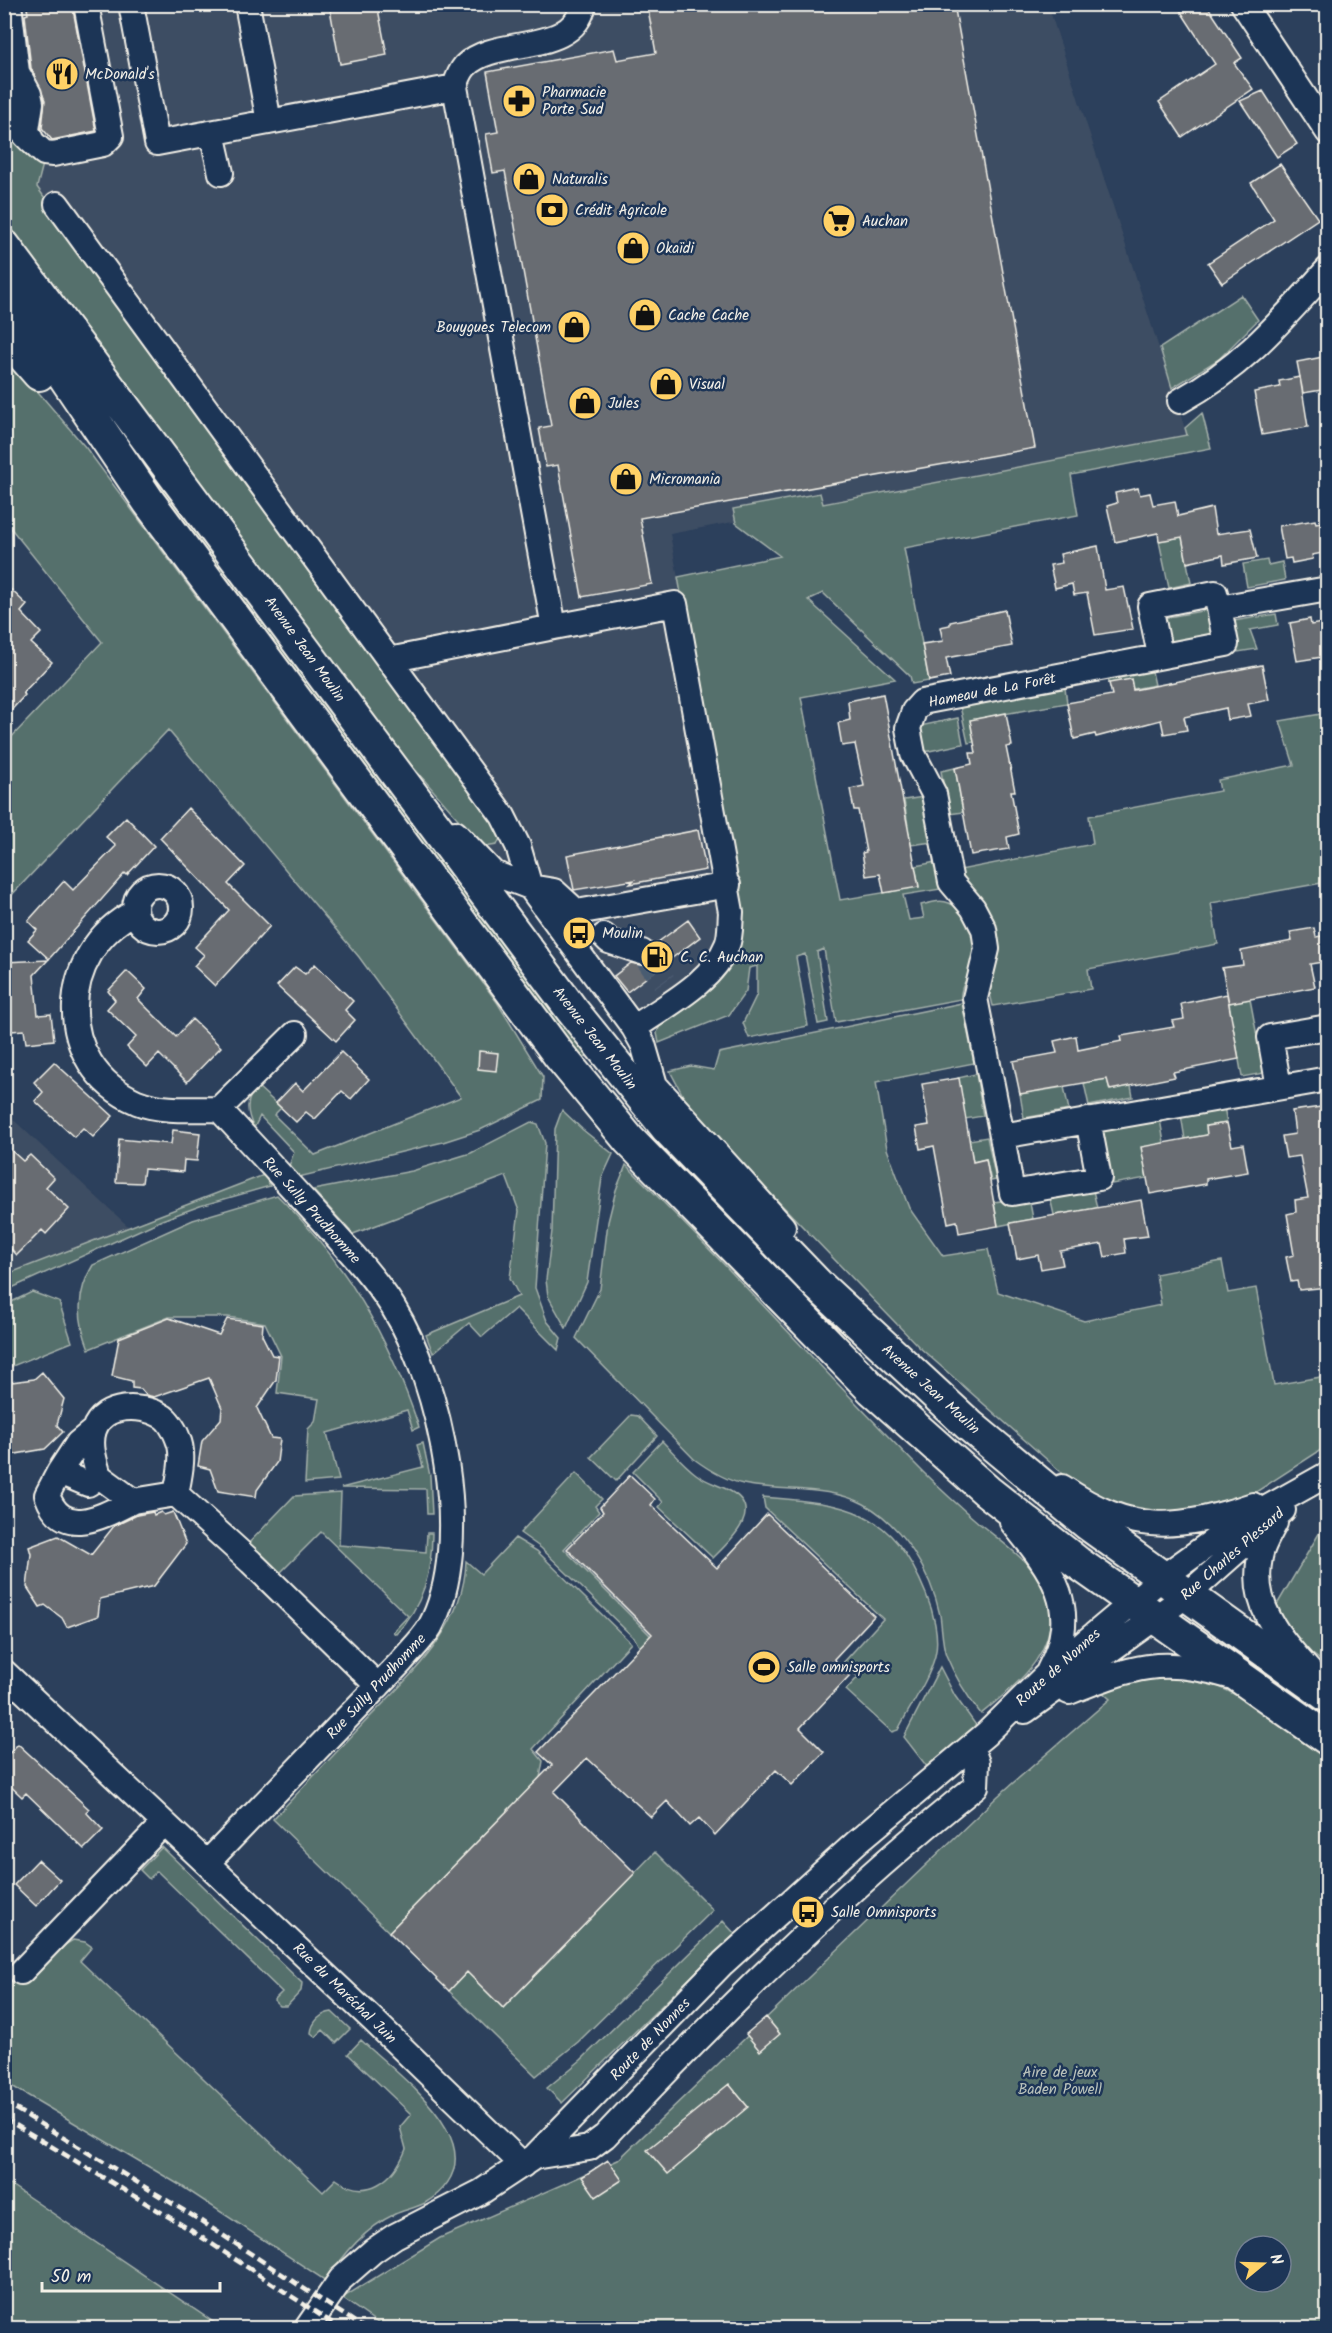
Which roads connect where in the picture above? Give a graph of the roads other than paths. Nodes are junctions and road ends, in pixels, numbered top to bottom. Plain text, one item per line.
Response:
1 (9, 4) edge
2 (86, 4) edge
3 (131, 4) edge
4 (247, 4) edge
5 (584, 4) edge
6 (1243, 4) edge
7 (455, 87) junction
8 (269, 122) junction
9 (1327, 130) edge
10 (212, 133) junction
11 (220, 173) dead end
12 (57, 204) dead end
13 (4, 246) edge
14 (1328, 269) edge
15 (4, 297) edge
16 (4, 334) edge
17 (1180, 401) dead end
18 (149, 502) junction
19 (1328, 589) edge
20 (1219, 608) junction
21 (554, 627) junction
22 (1160, 655) junction
23 (389, 660) junction
24 (391, 766) junction
25 (728, 885) junction
26 (530, 887) junction
27 (135, 912) dead end
28 (590, 924) junction
29 (642, 952) tunnel mouth
30 (1328, 1027) edge
31 (634, 1028) junction
32 (295, 1034) dead end
33 (1328, 1078) edge
34 (1279, 1087) junction
35 (219, 1109) junction
36 (1088, 1120) junction
37 (1002, 1136) junction
38 (819, 1286) junction
39 (969, 1425) junction
40 (94, 1430) junction
41 (59, 1472) junction
42 (1328, 1474) edge
43 (94, 1480) junction
44 (1306, 1487) junction
45 (987, 1491) junction
46 (176, 1494) junction
47 (133, 1501) junction
48 (1278, 1515) junction
49 (92, 1520) junction
50 (1175, 1586) junction
51 (1144, 1610) junction
52 (4, 1672) edge
53 (1046, 1674) junction
54 (1240, 1679) junction
55 (378, 1686) junction
56 (1328, 1694) edge
57 (1036, 1704) junction
58 (1328, 1739) edge
59 (978, 1741) junction
60 (164, 1823) junction
61 (207, 1863) junction
62 (21, 1972) dead end
63 (529, 2161) junction
64 (307, 2328) edge

1 - 2 street
3 - 10 street
4 - 8 street
5 - 7 street
6 - 9 street
7 - 8 street
7 - 21 street
8 - 10 street
10 - 11 street
12 - 23 street
13 - 24 main road, Avenue Jean Moulin
14 - 17 street
15 - 18 main road
16 - 18 main road
18 - 45 main road
19 - 20 street
20 - 22 street, Hameau de La Forêt
20 - 22 street
21 - 23 street
21 - 25 street
22 - 37 street, Hameau de La Forêt
23 - 26 street
24 - 26 street
24 - 38 main road, Avenue Jean Moulin
25 - 28 street
25 - 31 street
26 - 28 street
26 - 31 street
27 - 35 street
28 - 29 street
30 - 34 street
31 - 38 street
32 - 35 street
33 - 34 street
34 - 36 street
35 - 55 street, Rue Sully Prudhomme
36 - 37 street
36 - 37 street, Hameau de La Forêt
38 - 39 main road, Avenue Jean Moulin
39 - 44 street
39 - 50 main road, Avenue Jean Moulin
40 - 41 street
40 - 43 street
40 - 46 street
41 - 43 street
41 - 49 street
42 - 44 street, Rue Charles Plessard
43 - 47 street
43 - 49 street
44 - 48 street, Rue Charles Plessard
44 - 50 street, Rue Charles Plessard
45 - 51 main road
45 - 53 street
46 - 47 street
46 - 55 street
47 - 49 street
48 - 50 street, Rue Charles Plessard
48 - 56 street
50 - 51 street, Rue Charles Plessard
50 - 56 main road, Avenue Jean Moulin
51 - 53 street, Route de Nonnes
51 - 54 main road
51 - 57 street, Route de Nonnes
52 - 60 street, Rue du Maréchal Juin
53 - 59 street, Route de Nonnes
54 - 57 street, Route de Nonnes
54 - 58 main road
55 - 61 street, Rue Sully Prudhomme
57 - 59 street, Route de Nonnes
59 - 63 street, Route de Nonnes
59 - 63 street
60 - 61 street, Rue du Maréchal Juin
60 - 62 street
61 - 63 street, Rue du Maréchal Juin
63 - 64 street, Route de Nonnes

